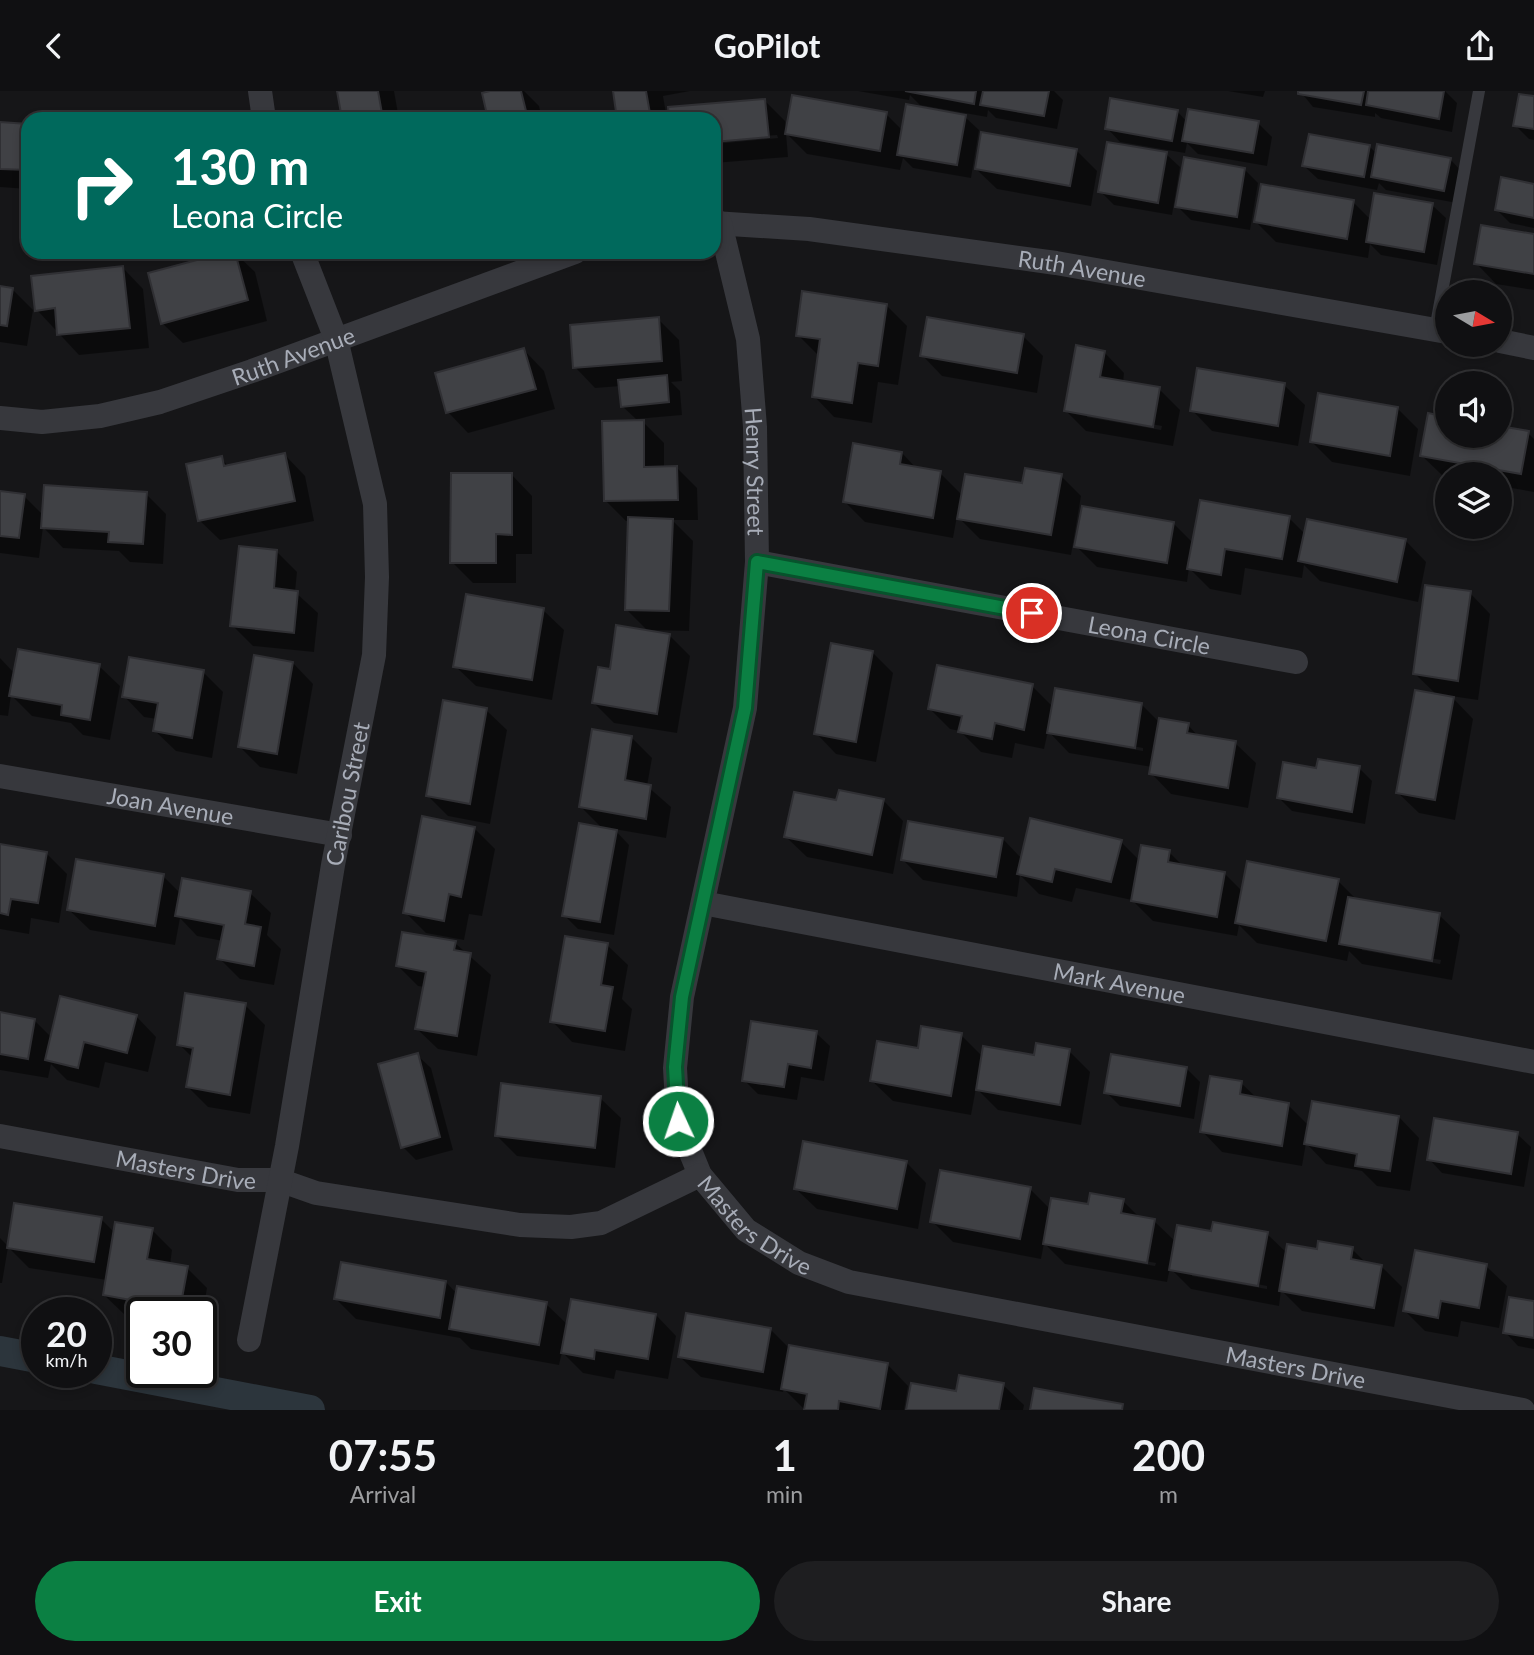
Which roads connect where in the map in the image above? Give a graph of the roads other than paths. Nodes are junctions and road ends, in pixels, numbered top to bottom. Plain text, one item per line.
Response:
1 (260, 91) edge
2 (1479, 91) edge
3 (263, 112) edge
4 (721, 223) edge
5 (721, 238) edge
6 (305, 259) edge
7 (556, 259) edge
8 (1449, 280) edge
9 (1435, 330) edge
10 (336, 339) junction
11 (1512, 343) edge
12 (1534, 348) edge
13 (0, 418) edge
14 (757, 562) junction
15 (1296, 662) dead end
16 (0, 776) edge
17 (340, 835) junction
18 (703, 903) junction
19 (1534, 1062) edge
20 (0, 1136) edge
21 (700, 1175) junction
22 (279, 1180) junction
23 (249, 1340) dead end
24 (1523, 1410) edge

1 - 3 street
2 - 8 lane
4 - 9 street, Ruth Avenue
5 - 14 street, Henry Street
6 - 10 street, Caribou Street
7 - 10 street, Ruth Avenue
10 - 13 street, Ruth Avenue
10 - 17 street, Caribou Street
11 - 12 street
14 - 15 street, Leona Circle
14 - 18 street, Henry Street
16 - 17 street, Joan Avenue
17 - 22 street, Caribou Street
18 - 19 street, Mark Avenue
18 - 21 street, Henry Street
20 - 22 street, Masters Drive
21 - 22 street, Masters Drive
21 - 24 street, Masters Drive
22 - 23 street, Caribou Street

